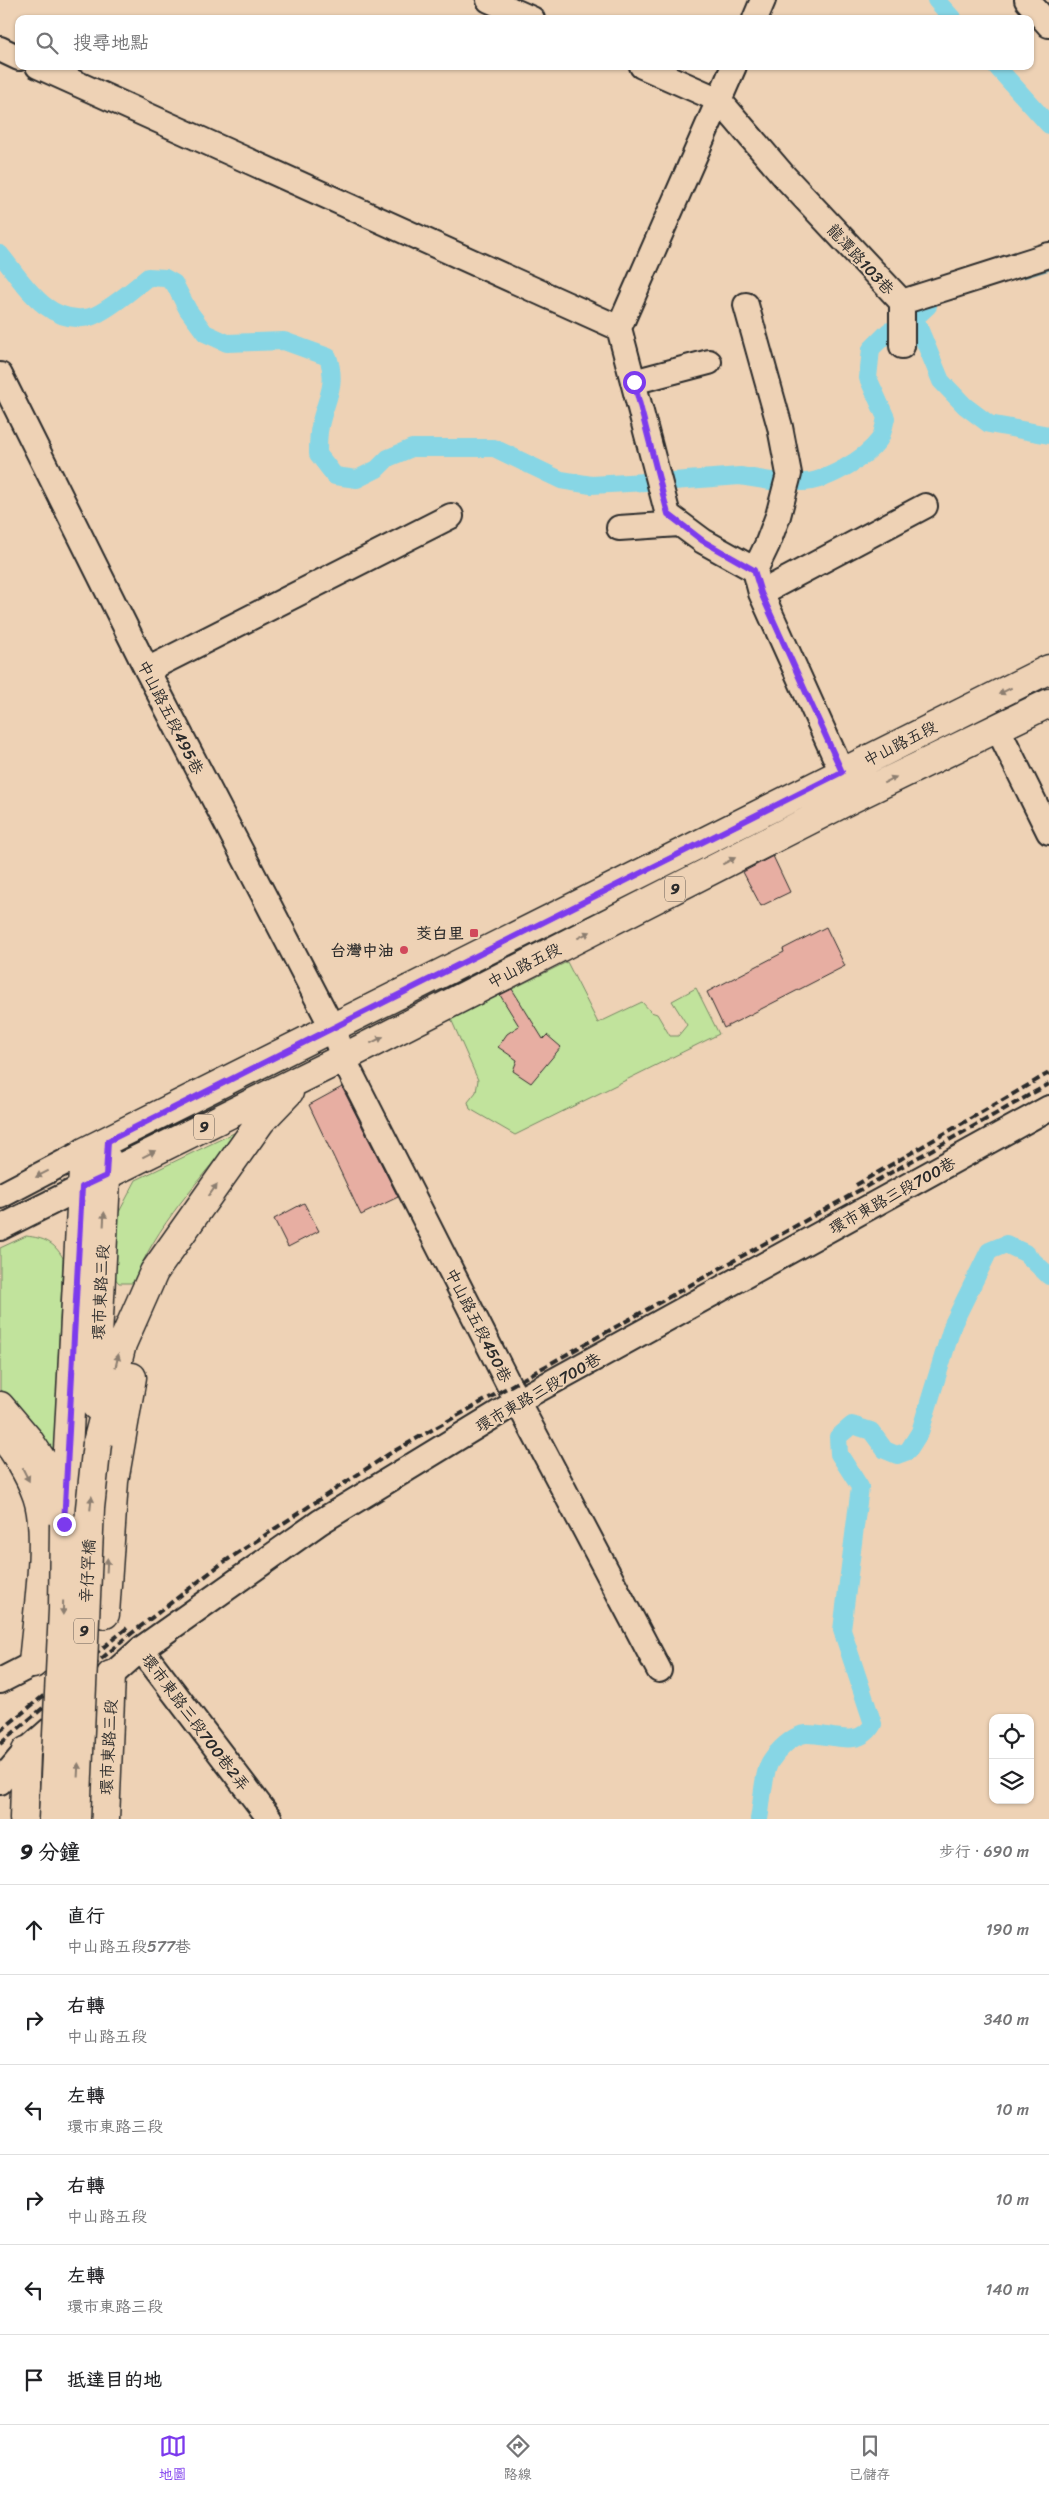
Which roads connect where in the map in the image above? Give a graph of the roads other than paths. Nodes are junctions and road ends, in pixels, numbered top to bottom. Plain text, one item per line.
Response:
1 (489, 0) edge
2 (763, 0) edge
3 (1027, 0) edge
4 (523, 15) edge
5 (757, 15) edge
6 (1049, 25) edge
7 (0, 49) edge
8 (15, 56) edge
9 (47, 70) edge
10 (651, 70) edge
11 (732, 70) edge
12 (719, 100) junction
13 (1049, 255) edge
14 (902, 302) junction
15 (746, 305) dead end
16 (619, 328) junction
17 (902, 346) dead end
18 (709, 362) dead end
19 (0, 375) edge
20 (634, 382) junction
21 (925, 506) dead end
22 (451, 516) dead end
23 (679, 524) junction
24 (619, 528) dead end
25 (754, 570) junction
26 (761, 593) junction
27 (1049, 669) edge
28 (147, 670) junction
29 (1049, 703) edge
30 (998, 729) junction
31 (842, 772) junction
32 (853, 798) junction
33 (1049, 832) edge
34 (332, 1027) junction
35 (343, 1058) junction
36 (302, 1078) junction
37 (1049, 1108) edge
38 (108, 1141) junction
39 (84, 1152) junction
40 (94, 1181) junction
41 (0, 1196) edge
42 (188, 1226) junction
43 (0, 1228) edge
44 (517, 1401) junction
45 (0, 1406) edge
46 (0, 1434) edge
47 (97, 1443) junction
48 (64, 1524) junction
49 (105, 1614) joint
50 (141, 1649) junction
51 (33, 1664) junction
52 (659, 1670) dead end
53 (111, 1675) junction
54 (0, 1680) edge
55 (26, 1751) junction
56 (0, 1782) edge
57 (24, 1819) edge
58 (53, 1819) edge
59 (76, 1819) edge
60 (105, 1819) edge
61 (270, 1819) edge

1 - 4 street
2 - 5 street
3 - 6 street
7 - 8 street
9 - 16 street
10 - 12 street, 龍潭路103巷
11 - 12 street
12 - 14 street, 龍潭路103巷
12 - 16 street
13 - 14 street, 龍潭路103巷
14 - 17 street
15 - 25 street
16 - 20 street
18 - 20 street
19 - 28 street, 中山路五段495巷
20 - 23 street
21 - 26 street
22 - 28 street
23 - 24 street
23 - 25 street
25 - 26 street
26 - 31 street
27 -> 31 main road, 中山路五段 / 9
28 - 34 street, 中山路五段495巷
29 - 30 main road, 中山路五段 / 9
32 -> 30 main road, 中山路五段 / 9
30 - 33 street
31 - 32 street
31 - 34 main road, 中山路五段 / 9
35 -> 32 main road, 中山路五段 / 9
34 - 35 street, 中山路五段495巷
34 - 38 main road, 中山路五段 / 9
35 - 36 main road, 中山路五段 / 9
35 - 44 street, 中山路五段450巷
40 -> 36 main road, 中山路五段 / 9
42 -> 36 main road
37 - 44 street, 環市東路三段700巷
38 - 39 main road, 中山路五段 / 9
38 - 40 main road, 環市東路三段 / 9
39 - 40 main road, 環市東路三段 / 9
39 -> 41 street, 中山路五段
40 - 43 street, 中山路五段
47 -> 40 main road, 環市東路三段 / 9
40 - 48 main road, 環市東路三段 / 9
47 -> 42 main road
49 -> 42 main road
44 - 50 street, 環市東路三段700巷
44 - 52 street, 中山路五段450巷
45 - 48 main road
46 -> 51 main road
59 -> 47 main road, 辛仔罕橋 / 9, bridge
48 -> 58 main road, 辛仔罕橋 / 9, bridge
49 - 51 street
50 - 53 street, 環市東路三段700巷
50 - 61 street, 環市東路三段700巷2弄
51 - 54 street
53 - 55 street, 環市東路三段700巷
53 - 60 main road, 環市東路三段
55 - 56 street, 環市東路三段700巷
55 - 57 main road

